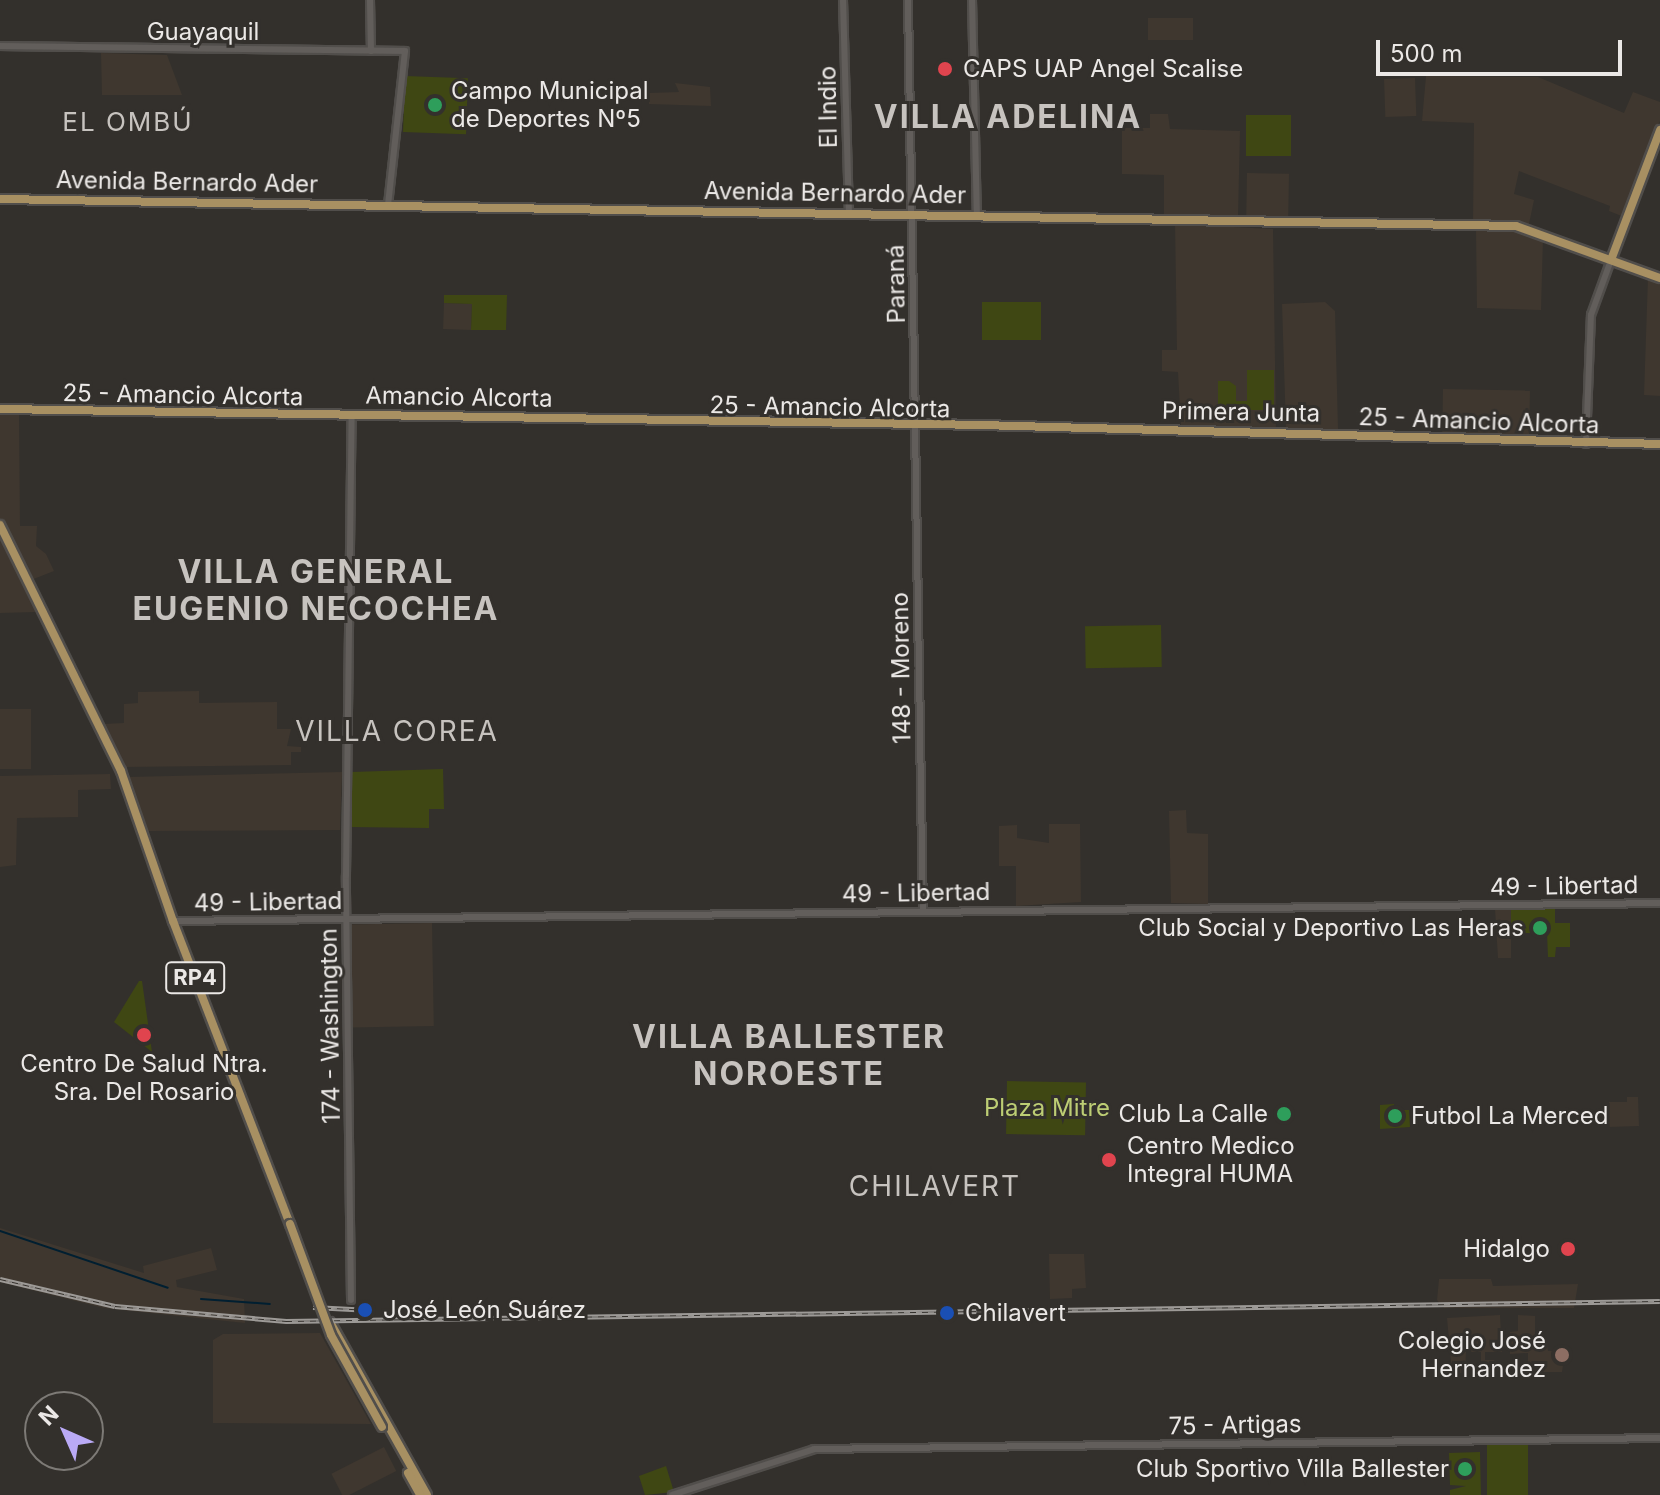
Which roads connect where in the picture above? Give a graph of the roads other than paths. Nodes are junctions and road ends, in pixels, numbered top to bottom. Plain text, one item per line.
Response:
1 (370, 0) edge
2 (843, 0) edge
3 (908, 0) edge
4 (972, 0) edge
5 (0, 46) edge
6 (371, 51) junction
7 (1660, 130) edge
8 (0, 199) edge
9 (388, 205) junction
10 (849, 214) junction
11 (913, 214) junction
12 (977, 216) junction
13 (1611, 260) junction
14 (1660, 278) edge
15 (0, 410) edge
16 (352, 417) junction
17 (918, 426) junction
18 (1586, 443) junction
19 (1660, 445) edge
20 (0, 525) edge
21 (1660, 903) edge
22 (923, 911) junction
23 (346, 919) junction
24 (173, 921) junction
25 (351, 1300) dead end
26 (384, 1426) junction
27 (1660, 1438) edge
28 (418, 1495) edge
29 (427, 1495) edge
30 (672, 1495) edge

1 - 6 street
2 - 10 street, El Indio
3 - 11 street, Paraná
4 - 12 street
5 - 6 street, Guayaquil
6 - 9 street, Guayaquil
7 - 13 main road
8 - 9 main road, Avenida Bernardo Ader
9 - 10 main road, Avenida Bernardo Ader
10 - 11 main road, Avenida Bernardo Ader
11 - 12 main road, Avenida Bernardo Ader
11 - 17 street, Paraná
12 - 13 main road, Avenida Bernardo Ader
13 - 14 main road, Avenida Bernardo Ader
13 - 18 street
15 - 16 main road, Amancio Alcorta
16 - 17 main road, Amancio Alcorta
16 - 23 street, 174 - Washington
17 - 18 main road, Primera Junta
17 - 22 street, 148 - Moreno
18 - 19 main road, Primera Junta
20 - 24 main road, RP4
21 - 22 street, 49 - Libertad
22 - 23 street, 49 - Libertad
23 - 24 street, 49 - Libertad
23 - 25 street, 174 - Washington
24 - 26 main road, RP4, bridge
26 - 28 main road, RP4
26 - 29 main road, RP4
27 - 30 street, 75 - Artigas

